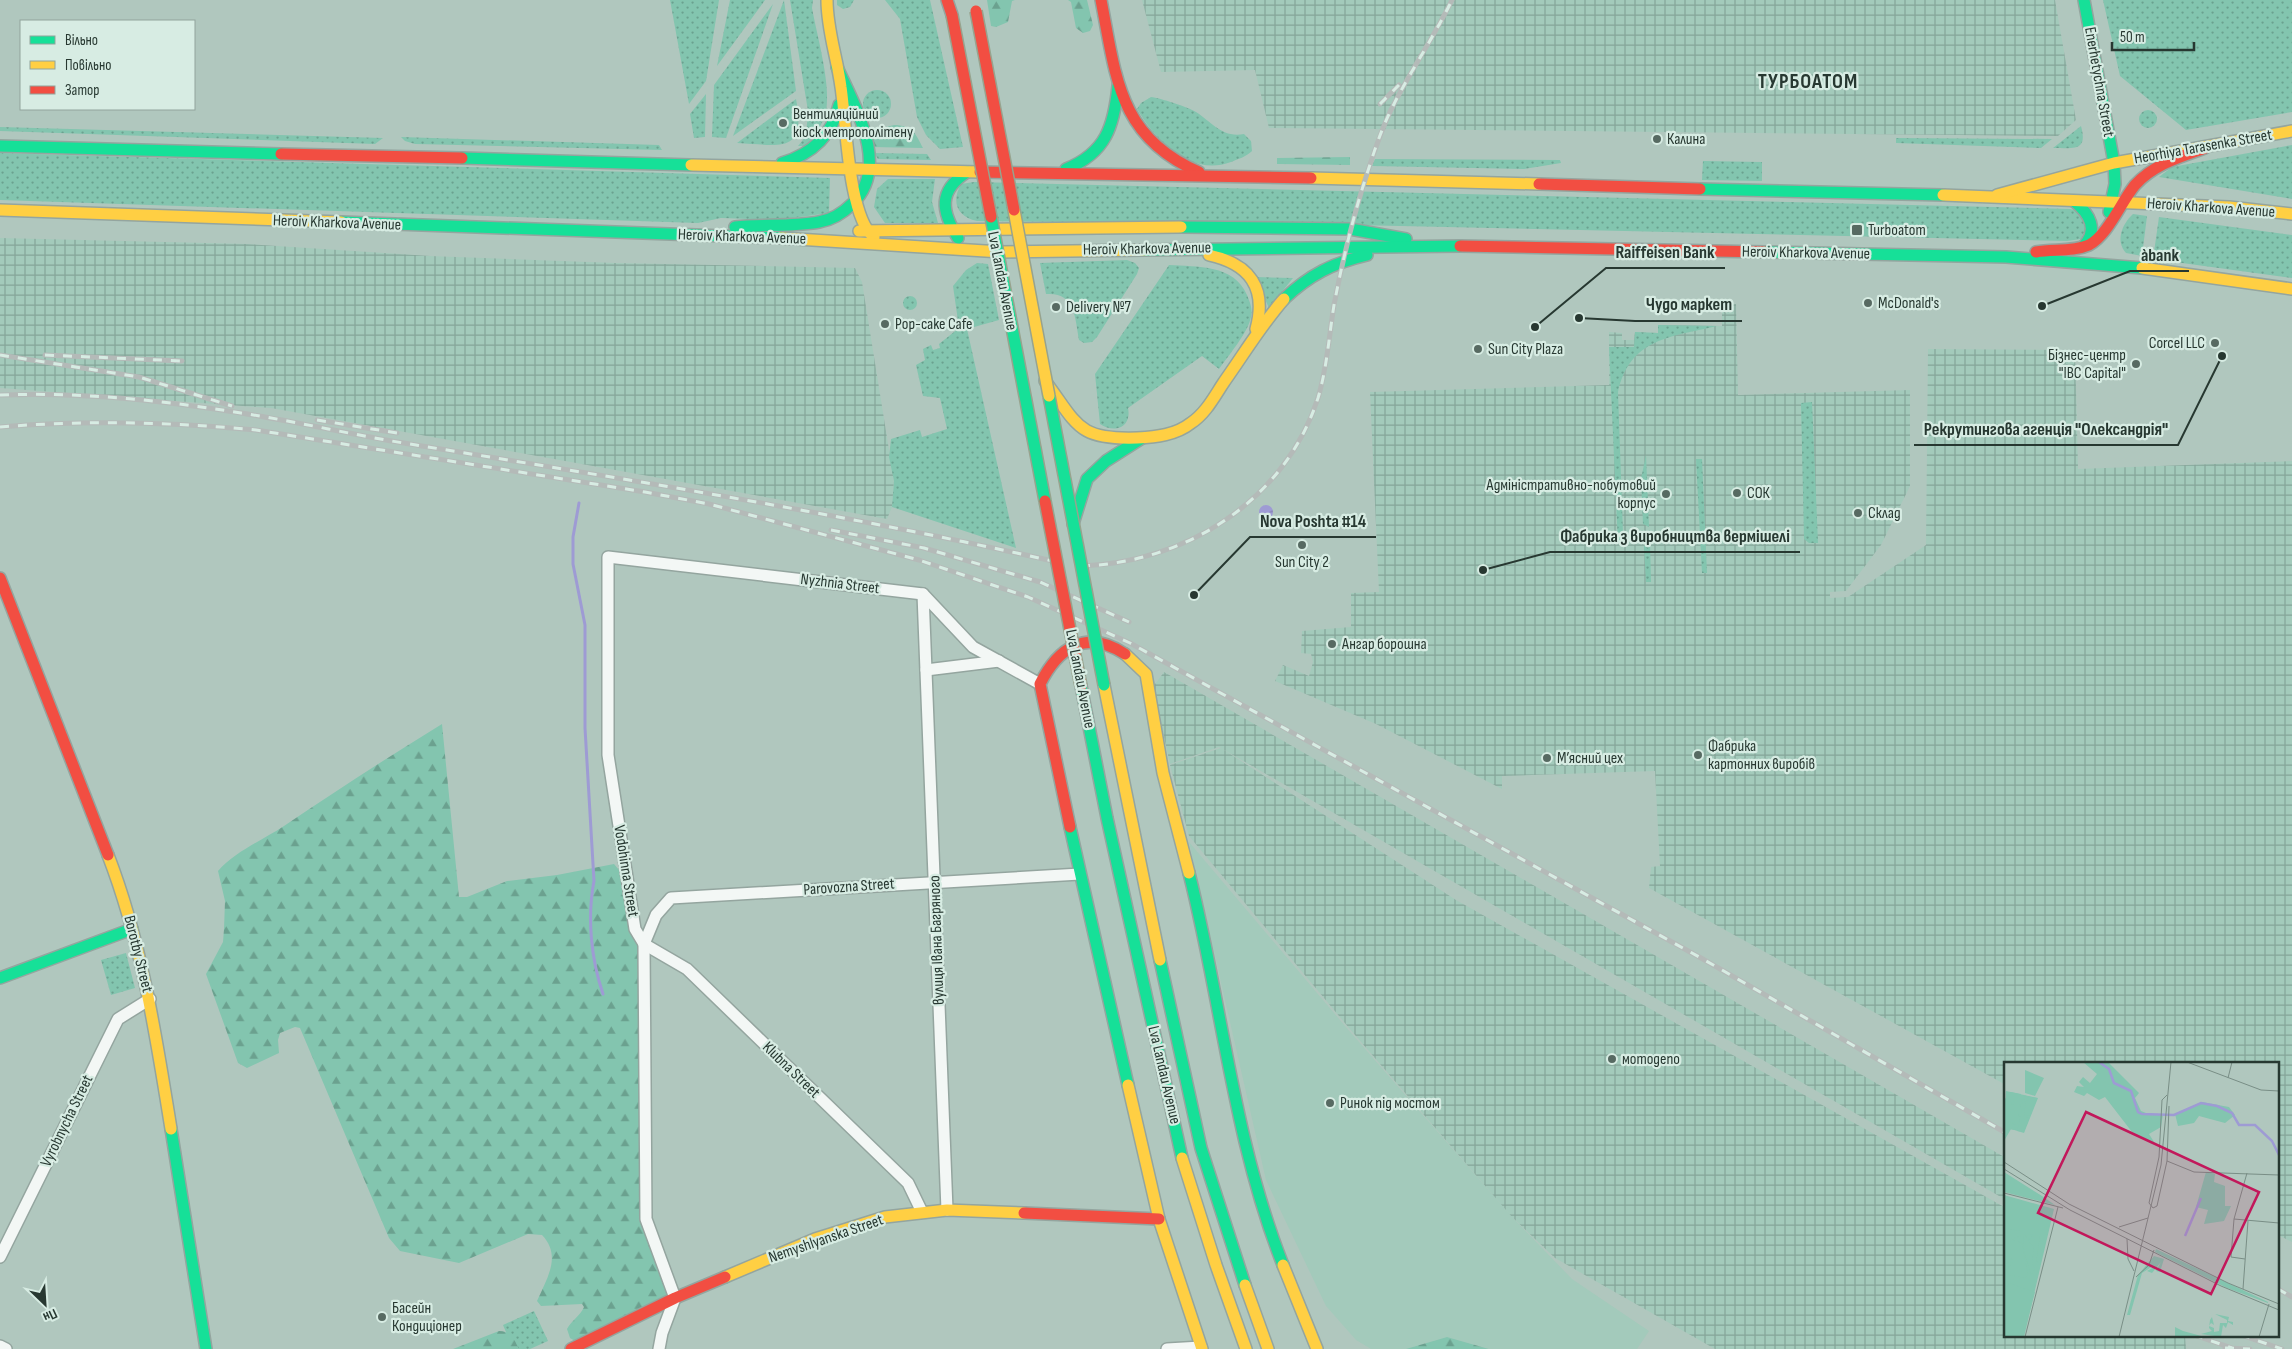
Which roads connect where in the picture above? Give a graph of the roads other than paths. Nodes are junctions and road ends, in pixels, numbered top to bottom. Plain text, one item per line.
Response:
1 (827, 0) edge
2 (948, 0) edge
3 (1101, 0) edge
4 (2084, 0) edge
5 (976, 4) edge
6 (837, 67) junction
7 (1118, 85) junction
8 (841, 87) junction
9 (2292, 131) edge
10 (0, 146) edge
11 (2205, 148) junction
12 (2114, 163) junction
13 (761, 166) junction
14 (853, 168) junction
15 (872, 168) junction
16 (967, 172) junction
17 (1054, 172) junction
18 (1209, 175) junction
19 (859, 198) junction
20 (1988, 198) junction
21 (2074, 201) junction
22 (2117, 203) junction
23 (0, 210) edge
24 (947, 213) junction
25 (2292, 214) edge
26 (953, 230) junction
27 (975, 230) junction
28 (872, 231) junction
29 (706, 236) junction
30 (888, 244) junction
31 (1436, 246) junction
32 (2083, 247) junction
33 (1146, 248) junction
34 (984, 251) junction
35 (2006, 257) junction
36 (2292, 289) edge
37 (1251, 341) junction
38 (1045, 381) junction
39 (1142, 438) junction
40 (1073, 524) junction
41 (608, 558) joint
42 (0, 578) edge
43 (923, 594) junction
44 (999, 661) junction
45 (926, 670) junction
46 (1040, 684) junction
47 (1080, 874) junction
48 (935, 882) junction
49 (132, 929) junction
50 (644, 944) junction
51 (0, 978) edge
52 (150, 999) junction
53 (947, 1210) junction
54 (922, 1212) junction
55 (1159, 1219) junction
56 (0, 1257) edge
57 (675, 1298) junction
58 (0, 1346) edge
59 (1202, 1348) edge
60 (6, 1349) edge
61 (206, 1349) edge
62 (571, 1349) edge
63 (660, 1349) edge
64 (1167, 1349) edge
65 (1246, 1349) edge
66 (1268, 1349) edge
67 (1317, 1349) edge

1 - 6 main road
2 - 65 main road, Lva Landau Avenue, bridge
3 - 7 main road
4 - 12 main road, Enerhetychna Street
5 - 38 main road, Lva Landau Avenue, bridge
6 - 8 main road
6 - 15 main road
7 - 17 main road
7 - 18 main road
8 - 13 main road
8 - 14 main road
9 - 11 main road, Heorhiya Tarasenka Street
10 - 13 main road, Heroiv Kharkova Avenue
11 - 12 main road, Heorhiya Tarasenka Street
11 - 22 main road
12 - 20 main road, Heorhiya Tarasenka Street
12 - 22 main road, Enerhetychna Street
13 - 14 main road, Heroiv Kharkova Avenue
14 - 15 main road, Heroiv Kharkova Avenue
14 - 19 main road
15 - 16 main road, Heroiv Kharkova Avenue
15 - 19 main road
16 - 17 main road, Heroiv Kharkova Avenue
16 - 24 main road
17 - 18 main road, Heroiv Kharkova Avenue
18 - 20 main road, Heroiv Kharkova Avenue
19 - 28 main road
19 - 29 main road
20 - 21 main road, Heroiv Kharkova Avenue
21 - 22 main road, Heroiv Kharkova Avenue
21 - 32 main road
22 - 25 main road, Heroiv Kharkova Avenue
22 - 32 main road, Enerhetychna Street
23 - 29 main road, Heroiv Kharkova Avenue
24 - 26 main road
24 - 27 main road
26 - 27 main road
26 - 28 main road
26 - 34 main road
27 - 31 main road
28 - 29 main road
28 - 30 main road
29 - 30 main road, Heroiv Kharkova Avenue
30 - 34 main road, Heroiv Kharkova Avenue
31 - 33 main road, Heroiv Kharkova Avenue
31 - 35 main road, Heroiv Kharkova Avenue
31 - 37 main road
32 - 35 main road
33 - 34 main road, Heroiv Kharkova Avenue
33 - 37 main road
35 - 36 main road, Heroiv Kharkova Avenue
37 - 39 main road
38 - 39 main road
38 - 40 main road, Lva Landau Avenue, bridge
39 - 40 main road
40 - 66 main road, Lva Landau Avenue, bridge
41 - 43 street, Nyzhnia Street
41 - 50 street, Vodohinna Street
42 - 49 main road, Borotby Street
43 - 44 street
43 - 45 street, вулиця Івана Багряного
44 - 45 street
44 - 46 street
45 - 48 street, вулиця Івана Багряного
46 - 47 main road
46 - 67 main road
47 - 48 street, Parovozna Street
47 - 55 main road
48 - 50 street, Parovozna Street
48 - 53 street, вулиця Івана Багряного
49 - 51 main road
49 - 52 main road, Borotby Street
50 - 54 street, Klubna Street
50 - 57 street, Vodohinna Street
52 - 56 street, Vyrobnycha Street
52 - 61 main road, Borotby Street
53 - 54 main road, Nemyshlyanska Street
53 - 55 main road, Nemyshlyanska Street
54 - 57 main road, Nemyshlyanska Street
55 - 59 main road
57 - 62 main road, Nemyshlyanska Street
57 - 63 street
58 - 60 street
59 - 64 street

